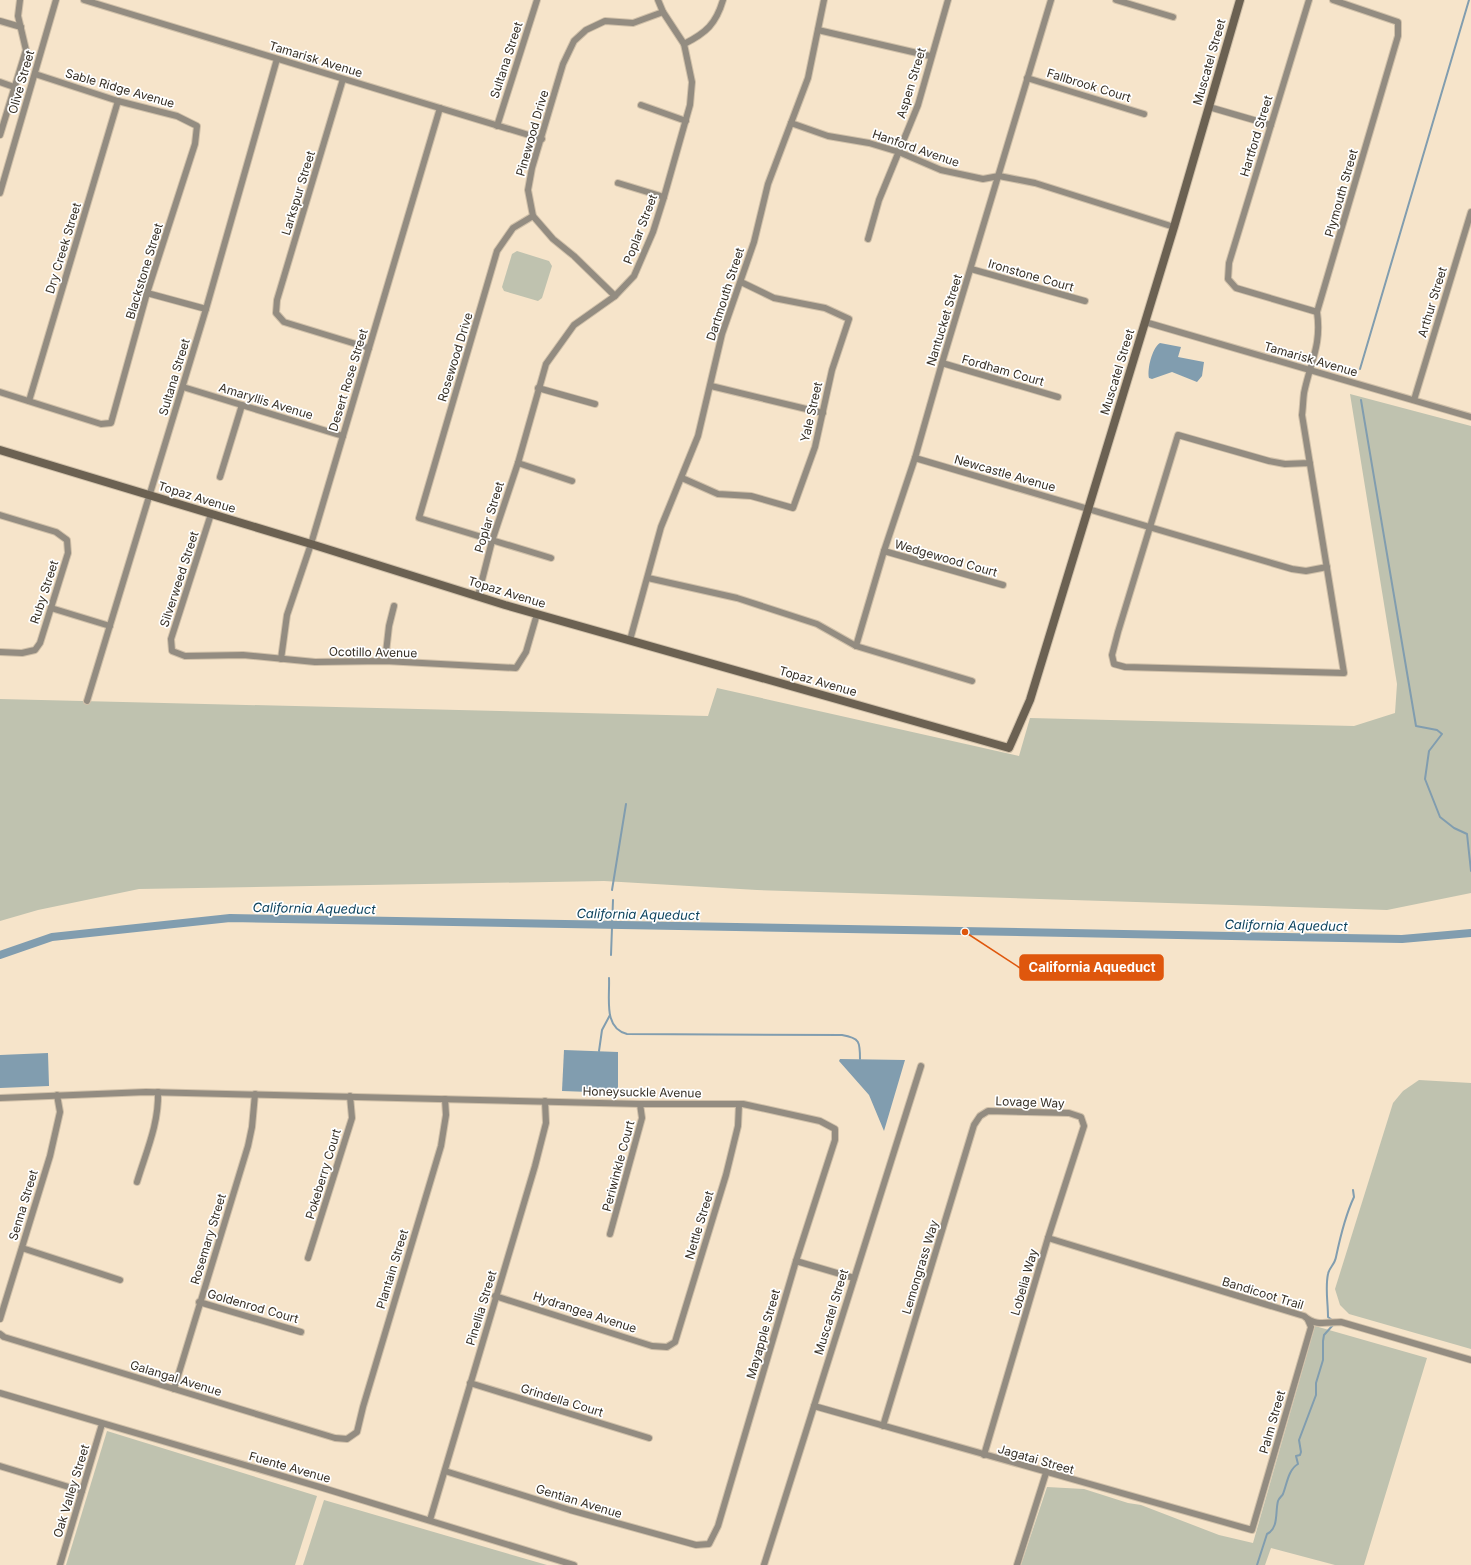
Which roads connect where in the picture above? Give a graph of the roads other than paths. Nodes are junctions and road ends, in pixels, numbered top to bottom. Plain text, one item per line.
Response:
1 (20, 0) edge
2 (56, 0) edge
3 (84, 0) edge
4 (537, 0) edge
5 (658, 0) edge
6 (723, 0) edge
7 (824, 0) edge
8 (948, 0) edge
9 (1051, 0) edge
10 (1116, 0) edge
11 (1240, 0) edge
12 (1309, 0) edge
13 (1333, 0) edge
14 (663, 12) junction
15 (1173, 16) dead end
16 (0, 20) edge
17 (21, 27) junction
18 (818, 30) junction
19 (684, 44) junction
20 (930, 56) junction
21 (277, 59) junction
22 (35, 74) junction
23 (1027, 78) junction
24 (343, 79) junction
25 (0, 82) edge
26 (14, 87) junction
27 (118, 101) junction
28 (641, 105) dead end
29 (1209, 107) junction
30 (440, 108) junction
31 (1144, 114) dead end
32 (686, 121) junction
33 (790, 123) junction
34 (197, 126) joint
35 (497, 126) junction
36 (1271, 126) junction
37 (0, 135) edge
38 (542, 139) junction
39 (899, 152) junction
40 (999, 176) junction
41 (618, 183) dead end
42 (0, 193) edge
43 (664, 197) junction
44 (1471, 212) edge
45 (533, 216) junction
46 (1174, 227) junction
47 (868, 239) dead end
48 (972, 269) junction
49 (741, 282) junction
50 (148, 293) junction
51 (615, 296) junction
52 (1085, 301) dead end
53 (206, 309) junction
54 (1317, 312) junction
55 (1145, 322) junction
56 (369, 348) junction
57 (942, 363) junction
58 (1311, 370) junction
59 (711, 386) junction
60 (183, 387) junction
61 (538, 388) junction
62 (0, 392) edge
63 (1058, 398) dead end
64 (1414, 400) junction
65 (29, 401) junction
66 (595, 404) dead end
67 (242, 405) junction
68 (823, 413) junction
69 (1471, 417) edge
70 (343, 436) junction
71 (0, 450) edge
72 (915, 458) junction
73 (518, 463) junction
74 (1310, 463) junction
75 (220, 478) dead end
76 (682, 478) junction
77 (572, 481) dead end
78 (150, 495) junction
79 (1088, 509) junction
80 (211, 514) junction
81 (0, 515) edge
82 (1150, 528) junction
83 (492, 541) junction
84 (311, 544) junction
85 (884, 552) junction
86 (551, 558) dead end
87 (1328, 568) junction
88 (648, 578) junction
89 (1003, 585) dead end
90 (478, 596) junction
91 (394, 606) dead end
92 (51, 608) junction
93 (537, 614) junction
94 (110, 626) junction
95 (630, 640) junction
96 (856, 646) junction
97 (172, 651) joint
98 (0, 652) edge
99 (281, 658) junction
100 (385, 661) junction
101 (972, 681) dead end
102 (87, 701) dead end
103 (1009, 748) joint
104 (921, 1066) dead end
105 (158, 1092) junction
106 (255, 1094) junction
107 (57, 1095) junction
108 (350, 1096) junction
109 (0, 1098) edge
110 (444, 1099) junction
111 (545, 1101) junction
112 (640, 1104) junction
113 (739, 1104) junction
114 (980, 1116) joint
115 (1081, 1117) joint
116 (835, 1129) joint
117 (137, 1182) dead end
118 (610, 1234) dead end
119 (1048, 1238) junction
120 (22, 1248) junction
121 (308, 1258) dead end
122 (796, 1261) junction
123 (854, 1278) junction
124 (120, 1280) dead end
125 (496, 1296) junction
126 (199, 1302) junction
127 (0, 1319) edge
128 (1308, 1320) junction
129 (301, 1332) dead end
130 (0, 1334) edge
131 (667, 1347) joint
132 (1471, 1360) edge
133 (470, 1383) junction
134 (174, 1389) junction
135 (0, 1393) edge
136 (814, 1406) junction
137 (102, 1424) junction
138 (883, 1426) junction
139 (649, 1438) dead end
140 (346, 1440) joint
141 (984, 1455) junction
142 (0, 1466) edge
143 (445, 1471) junction
144 (1046, 1473) junction
145 (82, 1491) junction
146 (430, 1520) junction
147 (1252, 1530) joint
148 (709, 1544) joint
149 (60, 1565) edge
150 (574, 1565) edge
151 (764, 1565) edge
152 (1017, 1565) edge

1 - 17 street, Olive Street
2 - 22 street, Olive Street
3 - 21 street, Tamarisk Avenue
4 - 35 street, Sultana Street
5 - 14 street, Poplar Street
6 - 19 street
7 - 18 street, Dartmouth Street
8 - 20 street, Aspen Street
9 - 23 street, Nantucket Street
10 - 15 street
11 - 29 street, Muscatel Street
12 - 36 street, Hartford Street
13 - 54 street, Plymouth Street
14 - 19 street, Poplar Street
14 - 38 street, Pinewood Drive
16 - 17 street
17 - 26 street, Olive Street
18 - 20 street
18 - 33 street, Dartmouth Street
19 - 32 street, Poplar Street
20 - 39 street, Aspen Street
21 - 24 street, Tamarisk Avenue
21 - 53 street, Sultana Street
22 - 27 street, Sable Ridge Avenue
22 - 42 street, Olive Street
23 - 31 street, Fallbrook Court
23 - 40 street, Nantucket Street
24 - 30 street, Tamarisk Avenue
24 - 56 street, Larkspur Street
25 - 26 street
26 - 37 street, Olive Street
27 - 34 street, Sable Ridge Avenue
27 - 65 street, Dry Creek Street
28 - 32 street
29 - 36 street
29 - 46 street, Muscatel Street
30 - 35 street, Tamarisk Avenue
30 - 56 street, Desert Rose Street
32 - 43 street, Poplar Street
33 - 39 street, Hanford Avenue
33 - 49 street, Dartmouth Street
34 - 50 street, Blackstone Street
35 - 38 street, Tamarisk Avenue
36 - 54 street, Hartford Street
38 - 45 street, Pinewood Drive
39 - 40 street, Hanford Avenue
39 - 47 street, Aspen Street
40 - 46 street, Hanford Avenue
40 - 48 street, Nantucket Street
41 - 43 street
43 - 51 street, Poplar Street
44 - 64 street, Arthur Street
45 - 51 street
45 - 83 street, Rosewood Drive
46 - 55 street, Muscatel Street
48 - 52 street, Ironstone Court
48 - 57 street, Nantucket Street
49 - 59 street, Dartmouth Street
49 - 68 street, Yale Street
50 - 53 street
50 - 65 street, Blackstone Street
51 - 61 street, Poplar Street
53 - 60 street, Sultana Street
54 - 58 street, Plymouth Street
55 - 58 street, Tamarisk Avenue
55 - 79 street, Muscatel Street
56 - 70 street, Desert Rose Street
57 - 63 street, Fordham Court
57 - 72 street, Nantucket Street
58 - 64 street, Tamarisk Avenue
58 - 74 street, Plymouth Street
59 - 68 street
59 - 76 street, Dartmouth Street
60 - 67 street, Amaryllis Avenue
60 - 78 street, Sultana Street
61 - 66 street
61 - 73 street, Poplar Street
62 - 65 street
64 - 69 street, Tamarisk Avenue
67 - 70 street, Amaryllis Avenue
67 - 75 street
68 - 76 street, Yale Street
70 - 84 street, Desert Rose Street
71 - 78 street, Topaz Avenue
72 - 79 street, Newcastle Avenue
72 - 85 street, Nantucket Street
73 - 77 street
73 - 83 street, Poplar Street
74 - 82 street
74 - 87 street, Plymouth Street
76 - 88 street, Dartmouth Street
78 - 80 street, Topaz Avenue
78 - 94 street, Sultana Street
79 - 82 street, Newcastle Avenue
79 - 103 street, Muscatel Street
80 - 84 street, Topaz Avenue
80 - 97 street, Silverweed Street
81 - 92 street, Ruby Street
82 - 87 street, Newcastle Avenue
82 - 87 street, Plymouth Street
83 - 86 street
83 - 90 street, Poplar Street
84 - 90 street, Topaz Avenue
84 - 99 street, Desert Rose Street
85 - 89 street, Wedgewood Court
85 - 96 street, Nantucket Street
88 - 95 street, Dartmouth Street
88 - 96 street
90 - 93 street, Topaz Avenue
91 - 100 street
92 - 94 street
92 - 98 street, Ruby Street
93 - 95 street, Topaz Avenue
93 - 100 street, Ocotillo Avenue
94 - 102 street, Sultana Street
95 - 103 street, Topaz Avenue
96 - 101 street
97 - 99 street, Ocotillo Avenue
99 - 100 street, Ocotillo Avenue
104 - 123 street, Muscatel Street
105 - 106 street, Honeysuckle Avenue
105 - 107 street, Honeysuckle Avenue
105 - 117 street
106 - 108 street, Honeysuckle Avenue
106 - 126 street, Rosemary Street
107 - 109 street, Honeysuckle Avenue
107 - 120 street, Senna Street
108 - 110 street, Honeysuckle Avenue
108 - 121 street, Pokeberry Court
110 - 111 street, Honeysuckle Avenue
110 - 140 street, Plantain Street
111 - 112 street, Honeysuckle Avenue
111 - 125 street, Pinellia Street
112 - 113 street, Honeysuckle Avenue
112 - 118 street, Periwinkle Court
113 - 116 street, Honeysuckle Avenue
113 - 131 street, Nettle Street
114 - 115 street, Lovage Way
114 - 138 street, Lemongrass Way
115 - 119 street, Lobelia Way
116 - 122 street, Mayapple Street
119 - 128 street, Bandicoot Trail
119 - 141 street, Lobelia Way
120 - 124 street
120 - 127 street, Senna Street
122 - 123 street
122 - 148 street, Mayapple Street
123 - 136 street, Muscatel Street
125 - 131 street, Hydrangea Avenue
125 - 133 street, Pinellia Street
126 - 129 street, Goldenrod Court
126 - 134 street, Rosemary Street
128 - 132 street, Bandicoot Trail
128 - 147 street, Palm Street
130 - 134 street, Galangal Avenue
133 - 139 street, Grindella Court
133 - 143 street, Pinellia Street
134 - 140 street, Galangal Avenue
135 - 137 street, Fuente Avenue
136 - 138 street, Jagatai Street
136 - 151 street, Muscatel Street
137 - 145 street, Oak Valley Street
137 - 146 street, Fuente Avenue
138 - 141 street, Jagatai Street
141 - 144 street, Jagatai Street
142 - 145 street
143 - 146 street, Pinellia Street
143 - 148 street, Gentian Avenue
144 - 147 street, Jagatai Street
144 - 152 street
145 - 149 street, Oak Valley Street
146 - 150 street, Fuente Avenue

